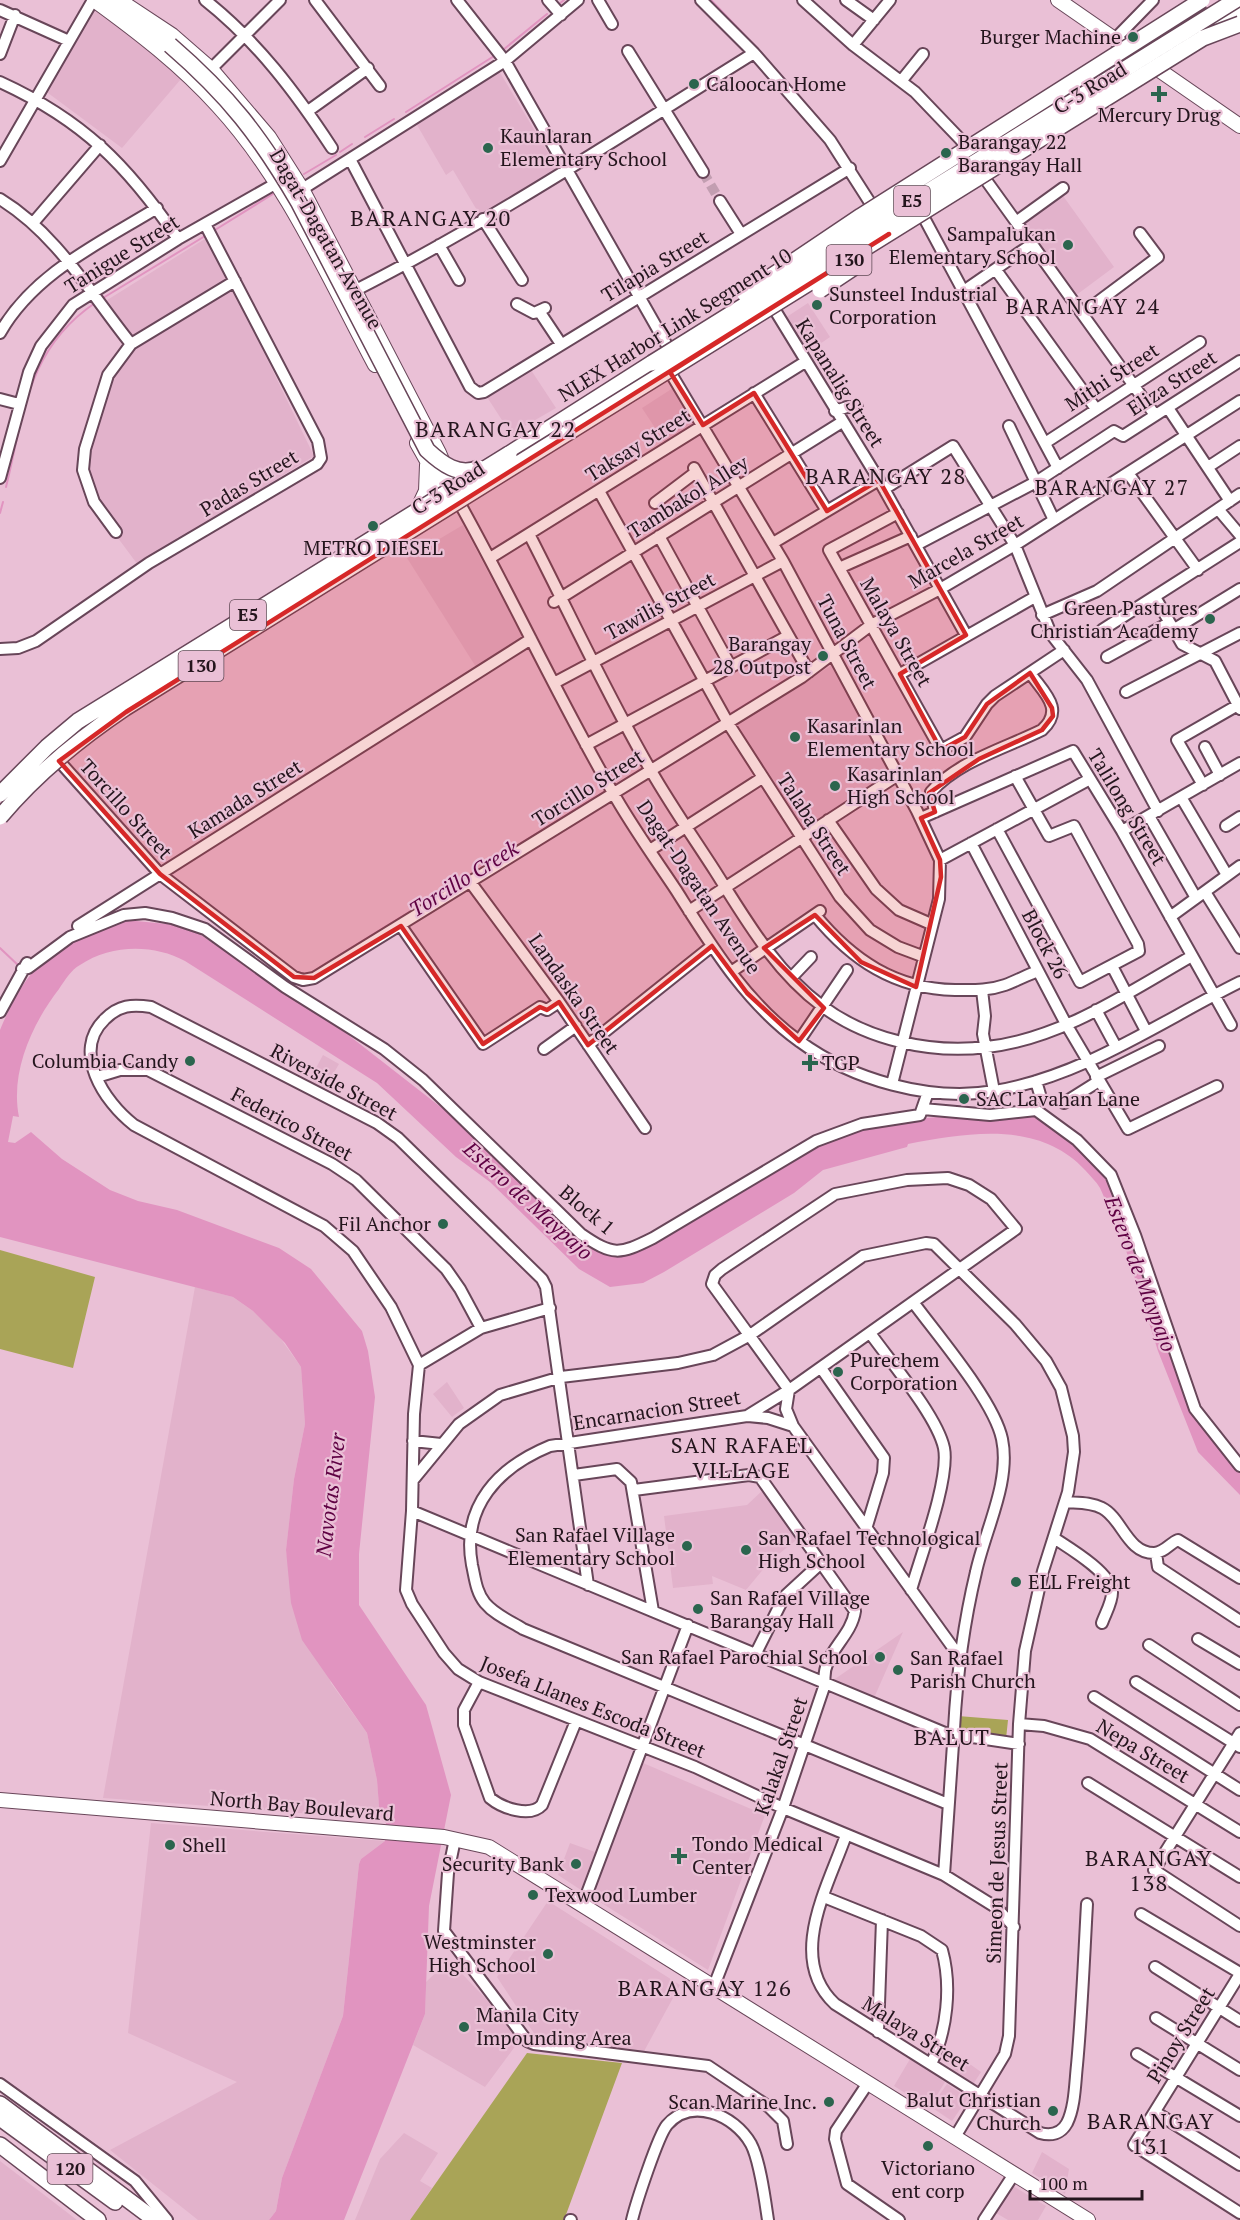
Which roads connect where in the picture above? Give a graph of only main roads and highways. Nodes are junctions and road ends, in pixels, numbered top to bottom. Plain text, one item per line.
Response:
1 (93, 0) edge
2 (107, 0) edge
3 (119, 0) edge
4 (1058, 0) edge
5 (1202, 0) edge
6 (1236, 0) edge
7 (1240, 10) edge
8 (1240, 18) edge
9 (1240, 24) edge
10 (1203, 38) junction
11 (1140, 58) junction
12 (1158, 70) junction
13 (1240, 126) edge
14 (980, 177) junction
15 (820, 291) dead end
16 (652, 363) junction
17 (439, 453) junction
18 (509, 454) junction
19 (426, 461) junction
20 (479, 470) junction
21 (449, 487) junction
22 (460, 504) junction
23 (419, 506) junction
24 (0, 787) edge
25 (0, 794) edge
26 (0, 817) edge
27 (0, 823) edge
28 (0, 1800) edge
29 (0, 2104) edge
30 (0, 2118) edge
31 (0, 2145) edge
32 (0, 2152) edge
33 (68, 2197) junction
34 (98, 2220) edge
35 (139, 2220) edge
36 (155, 2220) edge
37 (1088, 2220) edge

1 - 19 main road, Dagat-Dagatan Avenue
2 - 18 highway, bridge
3 - 17 main road, Dagat-Dagatan Avenue
4 - 11 main road
5 - 16 highway, bridge
6 - 11 main road, C-3 Road / 130
6 - 16 highway, NLEX Harbor Link Segment 10 / E5, bridge
7 - 10 highway, bridge
8 - 12 main road, C-3 Road / 130
9 - 10 highway, bridge
10 - 14 highway, NLEX Harbor Link Segment 10 / E5, bridge
11 - 12 main road
11 - 20 main road, C-3 Road / 130
12 - 13 main road
12 - 14 main road, C-3 Road / 130
14 - 15 highway, bridge
14 - 22 main road, C-3 Road / 130
14 - 26 highway, NLEX Harbor Link Segment 10 / E5, bridge
16 - 18 highway, NLEX Harbor Link Segment 10 / E5
17 - 20 main road
17 - 21 main road, Dagat-Dagatan Avenue
18 - 25 highway, NLEX Harbor Link Segment 10 / E5, bridge
19 - 21 main road, Dagat-Dagatan Avenue
19 - 23 main road
20 - 21 main road, C-3 Road / 130
21 - 22 main road, Dagat-Dagatan Avenue
21 - 23 main road, C-3 Road / 130
22 - 27 main road, C-3 Road / 130
23 - 24 main road, C-3 Road / 130
28 - 37 main road, North Bay Boulevard
29 - 36 highway
30 - 35 highway, 120
31 - 33 highway, 120
32 - 33 highway
33 - 34 highway, 120

